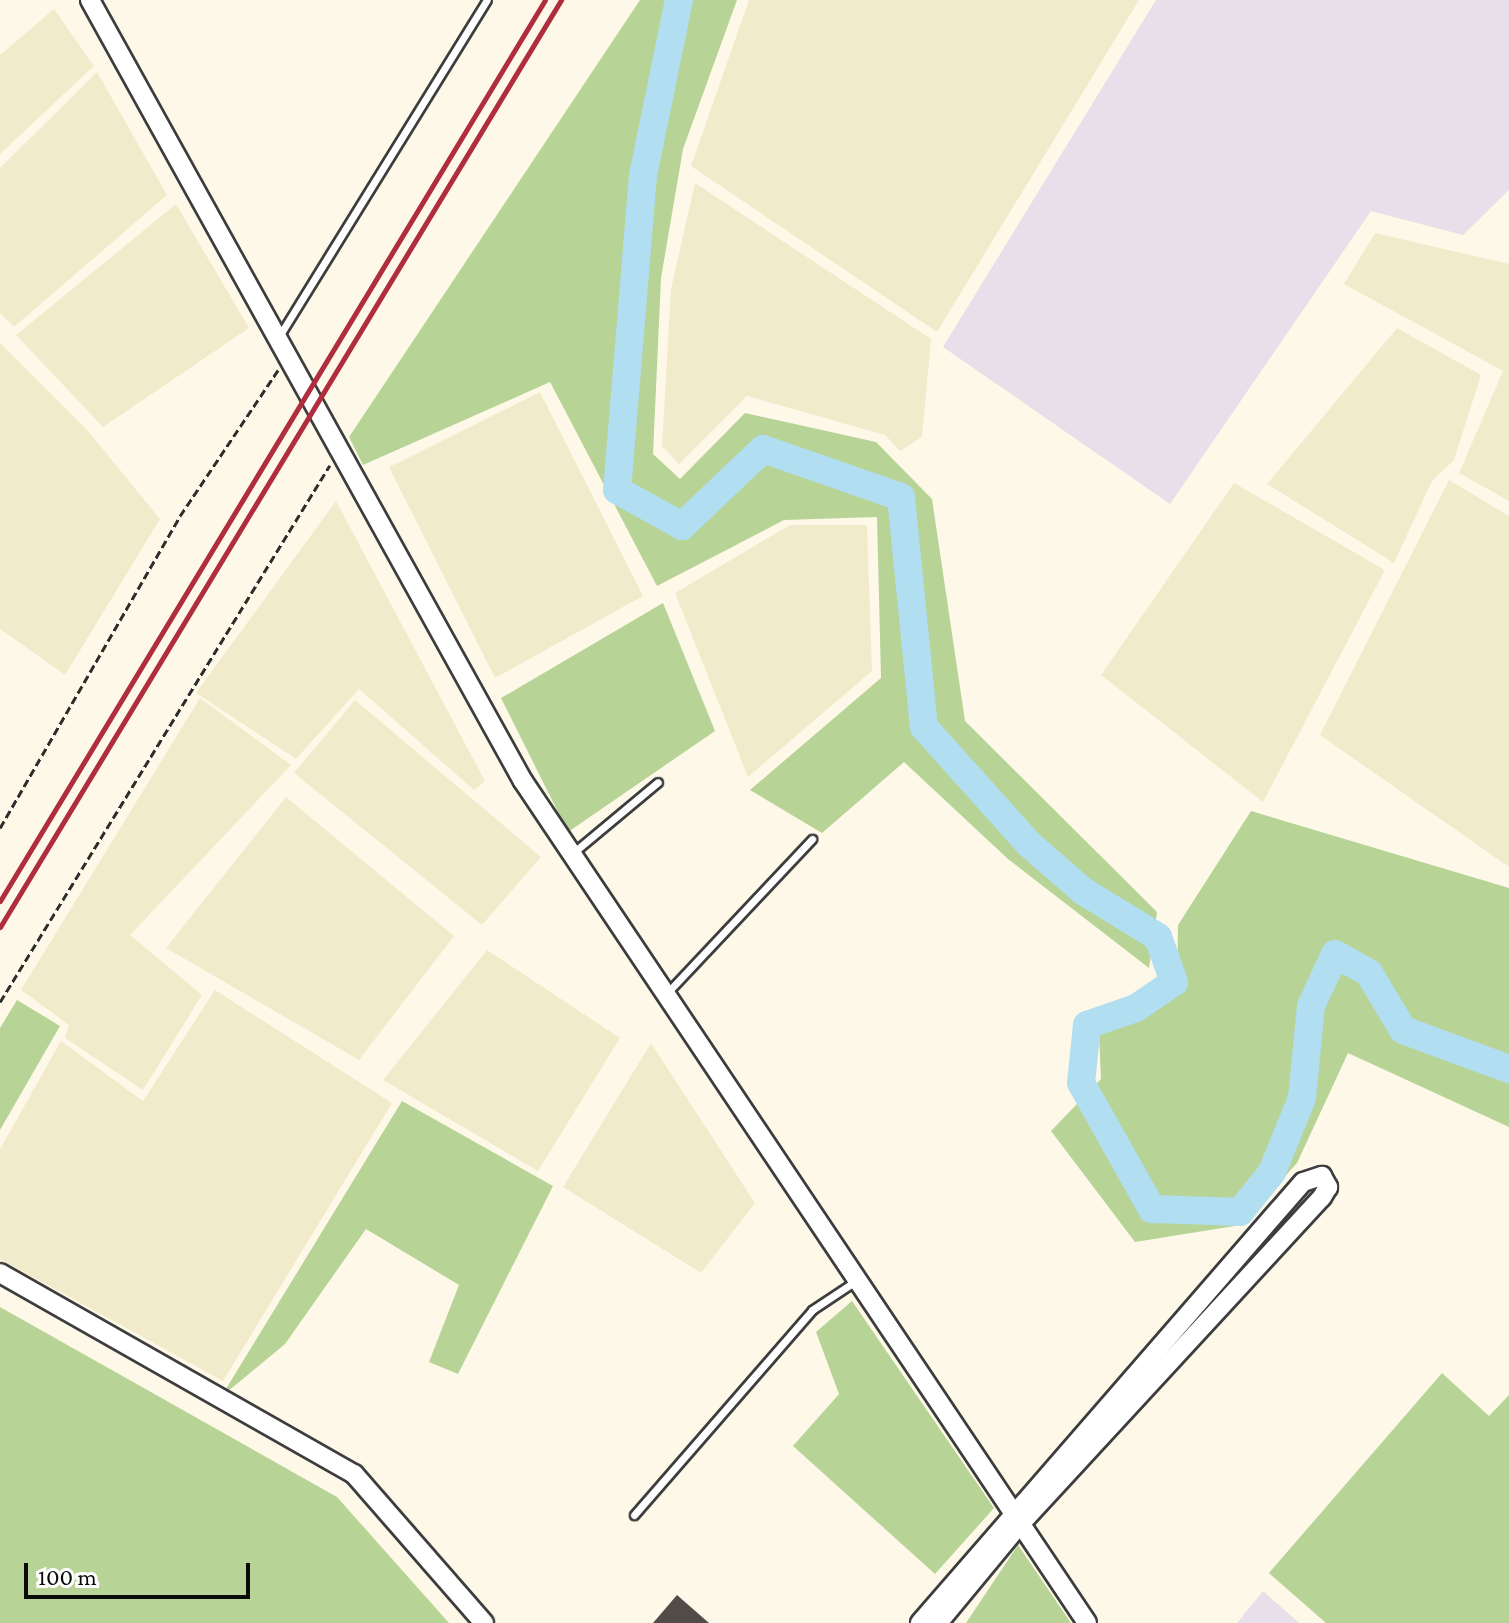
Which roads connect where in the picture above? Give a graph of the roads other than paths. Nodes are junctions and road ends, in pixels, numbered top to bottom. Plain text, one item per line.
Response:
1 (90, 0) edge
2 (487, 0) edge
3 (277, 340) junction
4 (658, 782) dead end
5 (812, 839) dead end
6 (572, 854) junction
7 (666, 994) junction
8 (0, 1273) edge
9 (858, 1280) junction
10 (1159, 1343) junction
11 (1175, 1356) junction
12 (634, 1515) dead end
13 (1016, 1516) junction
14 (484, 1623) edge
15 (920, 1623) edge
16 (938, 1623) edge
17 (1087, 1623) edge

1 - 3 street
2 - 3 lane
3 - 6 street
4 - 6 lane
5 - 7 lane
6 - 7 street
7 - 9 street
8 - 14 street
9 - 12 lane
9 - 13 street
10 - 11 street
10 - 11 street
10 - 13 street
11 - 13 street
13 - 15 street
13 - 16 street
13 - 17 street

